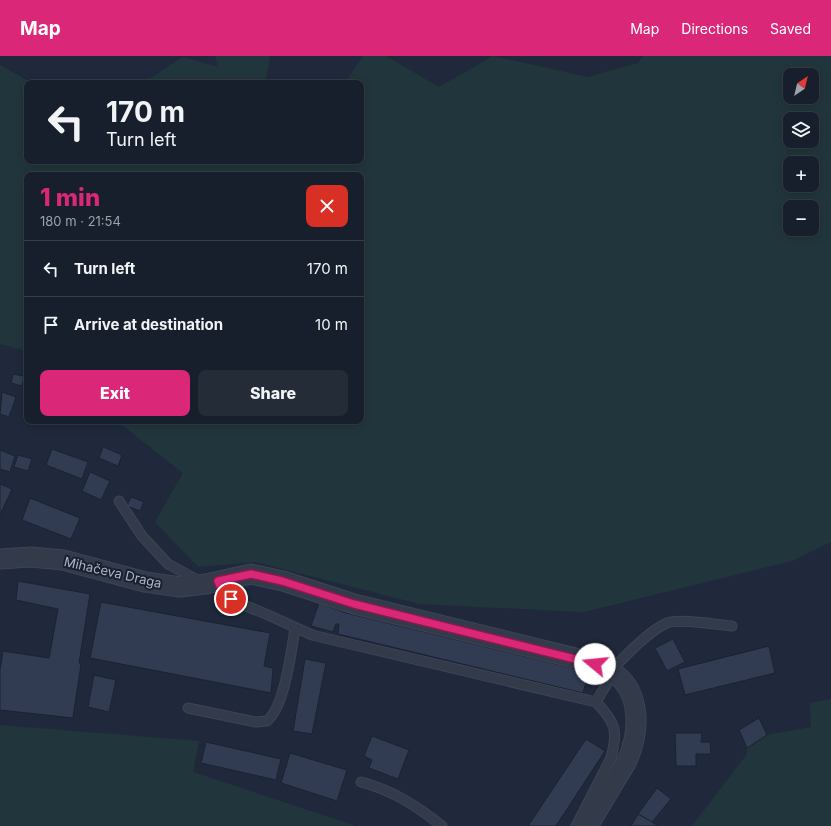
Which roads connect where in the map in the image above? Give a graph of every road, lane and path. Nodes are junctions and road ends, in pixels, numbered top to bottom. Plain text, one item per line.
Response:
1 (119, 501) dead end
2 (0, 558) edge
3 (212, 583) junction
4 (732, 626) dead end
5 (295, 629) junction
6 (612, 672) junction
7 (596, 702) junction
8 (188, 708) dead end
9 (361, 782) dead end
10 (442, 826) edge
11 (576, 826) edge
12 (588, 826) edge

1 - 3 lane
2 - 3 street, Mihačeva Draga
3 - 5 lane
3 - 6 street, Mihačeva Draga
4 - 6 lane
5 - 7 lane
5 - 8 lane
6 - 7 lane
6 - 12 street, Mihačeva Draga
7 - 11 lane
9 - 10 lane

